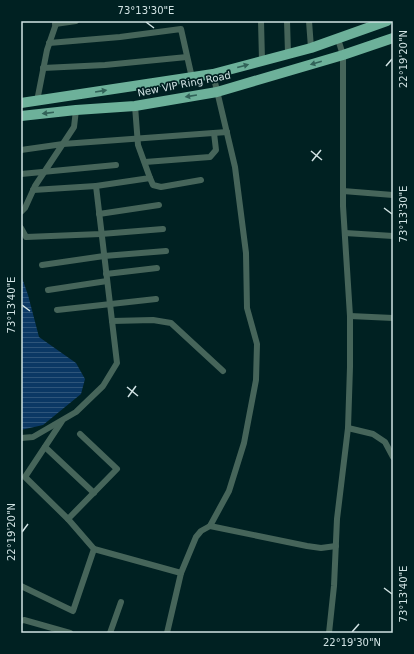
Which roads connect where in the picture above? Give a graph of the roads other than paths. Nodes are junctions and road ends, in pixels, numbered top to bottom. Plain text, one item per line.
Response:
1 (76, 21) edge
2 (180, 21) edge
3 (261, 21) edge
4 (286, 21) edge
5 (309, 21) edge
6 (387, 21) edge
7 (56, 22) edge
8 (181, 29) junction
9 (393, 38) edge
10 (338, 39) junction
11 (49, 43) junction
12 (311, 48) junction
13 (288, 53) junction
14 (343, 55) junction
15 (187, 57) junction
16 (262, 60) junction
17 (43, 68) junction
18 (213, 74) junction
19 (192, 78) junction
20 (217, 92) junction
21 (37, 101) junction
22 (21, 103) edge
23 (135, 106) junction
24 (76, 110) junction
25 (21, 116) edge
26 (227, 132) junction
27 (214, 133) junction
28 (138, 138) junction
29 (63, 144) junction
30 (21, 150) edge
31 (144, 162) junction
32 (116, 165) dead end
33 (44, 172) junction
34 (21, 174) edge
35 (150, 178) junction
36 (201, 180) dead end
37 (96, 186) junction
38 (33, 190) junction
39 (343, 191) junction
40 (393, 195) edge
41 (159, 205) dead end
42 (21, 212) edge
43 (99, 214) junction
44 (21, 228) edge
45 (163, 229) dead end
46 (345, 233) junction
47 (100, 234) junction
48 (393, 236) edge
49 (166, 252) dead end
50 (104, 256) junction
51 (42, 265) dead end
52 (157, 268) dead end
53 (106, 274) junction
54 (107, 281) junction
55 (48, 290) dead end
56 (156, 299) dead end
57 (110, 304) junction
58 (57, 310) dead end
59 (350, 316) junction
60 (393, 318) edge
61 (112, 321) junction
62 (223, 371) dead end
63 (63, 420) junction
64 (348, 428) junction
65 (80, 434) dead end
66 (21, 438) edge
67 (45, 447) junction
68 (393, 457) edge
69 (94, 493) junction
70 (68, 519) junction
71 (210, 526) junction
72 (336, 546) junction
73 (94, 549) junction
74 (181, 573) junction
75 (21, 586) edge
76 (121, 602) dead end
77 (21, 621) edge
78 (70, 633) edge
79 (110, 633) edge
80 (167, 633) edge
81 (329, 633) edge

1 - 7 street
2 - 8 street
3 - 16 street
4 - 13 street
5 - 12 street
6 - 10 main road, New VIP Ring Road
7 - 11 street
8 - 11 street
8 - 15 street
9 - 14 main road, New VIP Ring Road
10 - 12 main road, New VIP Ring Road
10 - 14 street
11 - 17 street
12 - 13 main road, New VIP Ring Road
13 - 16 main road, New VIP Ring Road
14 -> 20 main road, New VIP Ring Road
14 - 39 street
15 - 17 street
15 - 19 street
18 -> 16 main road, New VIP Ring Road
17 - 21 street
18 - 19 main road, New VIP Ring Road
18 - 20 street
21 -> 19 main road, New VIP Ring Road
20 -> 23 main road, New VIP Ring Road
20 - 26 street
21 - 22 main road, New VIP Ring Road
23 - 24 main road, New VIP Ring Road
23 - 28 street
24 -> 25 main road, New VIP Ring Road
24 - 29 street
26 - 27 street
26 - 71 street
27 - 28 street
27 - 31 street
28 - 29 street
28 - 31 street
29 - 30 street
29 - 33 street
31 - 35 street
32 - 33 street
33 - 34 street
33 - 38 street
35 - 36 street
35 - 37 street
37 - 38 street
37 - 43 street
38 - 42 street
39 - 40 street
39 - 46 street
41 - 43 street
43 - 47 street
44 - 47 street
45 - 47 street
46 - 48 street
46 - 59 street
47 - 50 street
49 - 50 street
50 - 51 street
50 - 53 street
52 - 53 street
53 - 54 street
54 - 55 street
54 - 57 street
56 - 57 street
57 - 58 street
57 - 61 street
59 - 60 street
59 - 64 street
61 - 62 street
61 - 63 street
63 - 66 street
63 - 67 street
64 - 68 street
64 - 72 street
65 - 69 street
67 - 69 street
67 - 70 street
69 - 70 street
70 - 73 street
71 - 72 street
71 - 74 street
72 - 81 street
73 - 74 street
73 - 75 street
74 - 80 street
76 - 79 street
77 - 78 street

